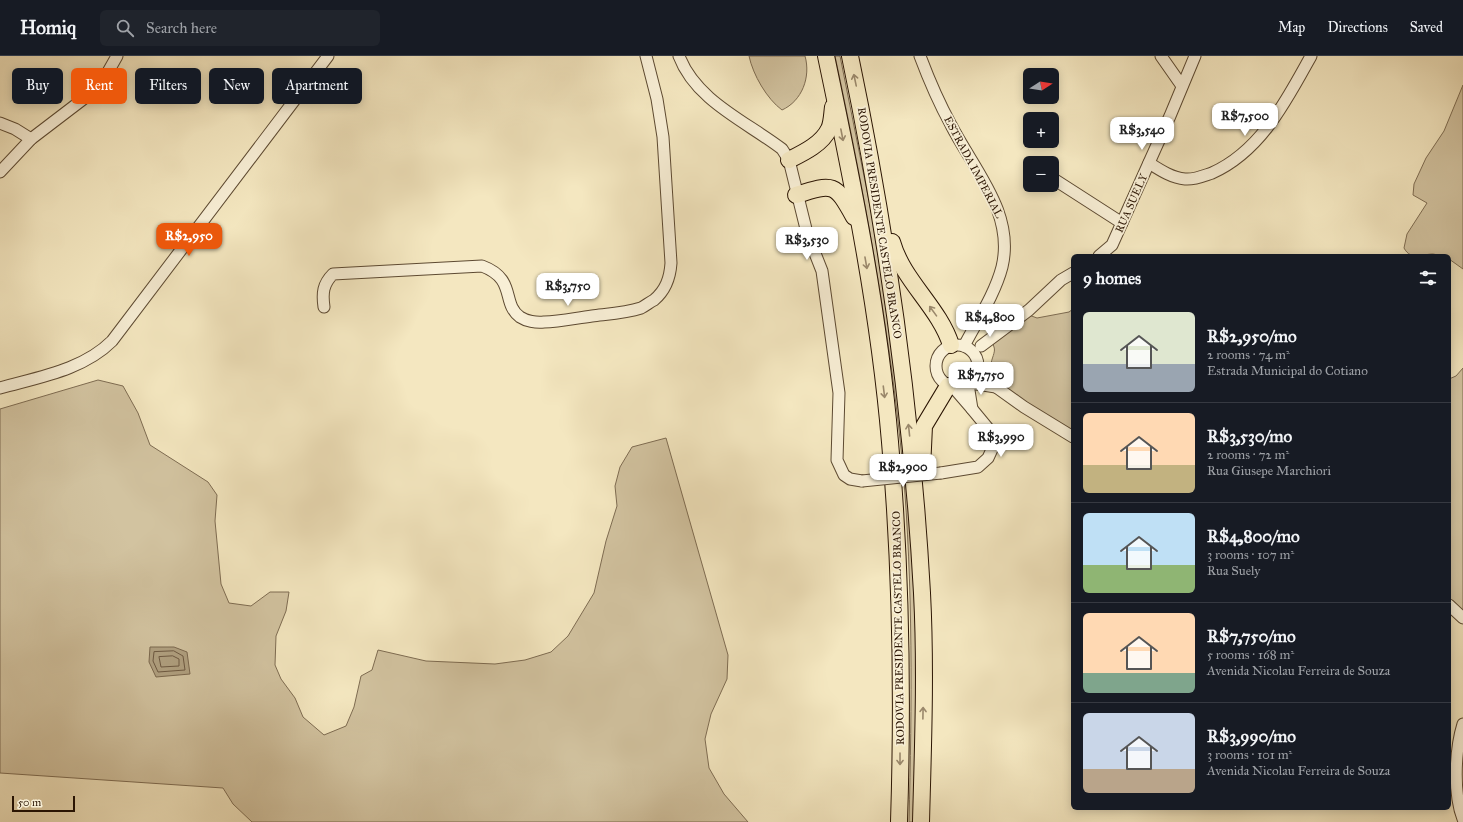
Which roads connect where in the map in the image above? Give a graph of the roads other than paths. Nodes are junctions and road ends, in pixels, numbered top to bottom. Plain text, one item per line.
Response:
1 (116, 56) edge
2 (328, 56) edge
3 (646, 56) edge
4 (679, 56) edge
5 (826, 56) edge
6 (850, 56) edge
7 (920, 56) edge
8 (1161, 56) edge
9 (1195, 56) edge
10 (1311, 56) edge
11 (1182, 86) junction
12 (835, 98) junction
13 (860, 106) junction
14 (0, 123) edge
15 (32, 139) junction
16 (788, 160) junction
17 (1149, 163) junction
18 (0, 172) edge
19 (1059, 182) edge
20 (796, 195) junction
21 (1122, 223) junction
22 (861, 230) junction
23 (1101, 254) edge
24 (1071, 273) edge
25 (324, 307) dead end
26 (981, 346) junction
27 (962, 347) junction
28 (978, 363) junction
29 (969, 384) junction
30 (951, 386) junction
31 (996, 387) junction
32 (0, 388) edge
33 (972, 409) junction
34 (1071, 437) edge
35 (922, 594) junction
36 (1451, 607) edge
37 (1463, 618) edge
38 (1463, 724) edge
39 (1463, 819) edge
40 (899, 822) edge
41 (921, 822) edge

1 - 15 street
2 - 32 street
3 - 25 street
4 - 16 street
5 - 12 highway, RODOVIA PRESIDENTE CASTELO BRANCO
13 -> 6 highway, RODOVIA PRESIDENTE CASTELO BRANCO
7 - 27 street, ESTRADA IMPERIAL
8 - 11 street
9 - 11 street, RUA SUELY
10 - 17 street
11 - 17 street, RUA SUELY
12 - 16 highway
12 -> 22 highway, RODOVIA PRESIDENTE CASTELO BRANCO
27 -> 13 highway
35 -> 13 highway, RODOVIA PRESIDENTE CASTELO BRANCO
14 - 15 street
15 - 18 street
16 - 20 street
17 - 21 street, RUA SUELY
19 - 21 street
20 - 22 highway
20 - 33 street, bridge
21 - 23 street, RUA SUELY
22 -> 40 highway, RODOVIA PRESIDENTE CASTELO BRANCO
24 - 26 street
26 - 27 street
26 - 28 street
27 - 28 street
27 - 30 street
28 - 29 street
28 - 31 street
29 - 30 street
29 - 31 street
29 - 33 street
30 - 33 street
30 - 35 highway
31 - 34 street
41 -> 35 highway, RODOVIA PRESIDENTE CASTELO BRANCO
36 - 37 street
38 - 39 street

